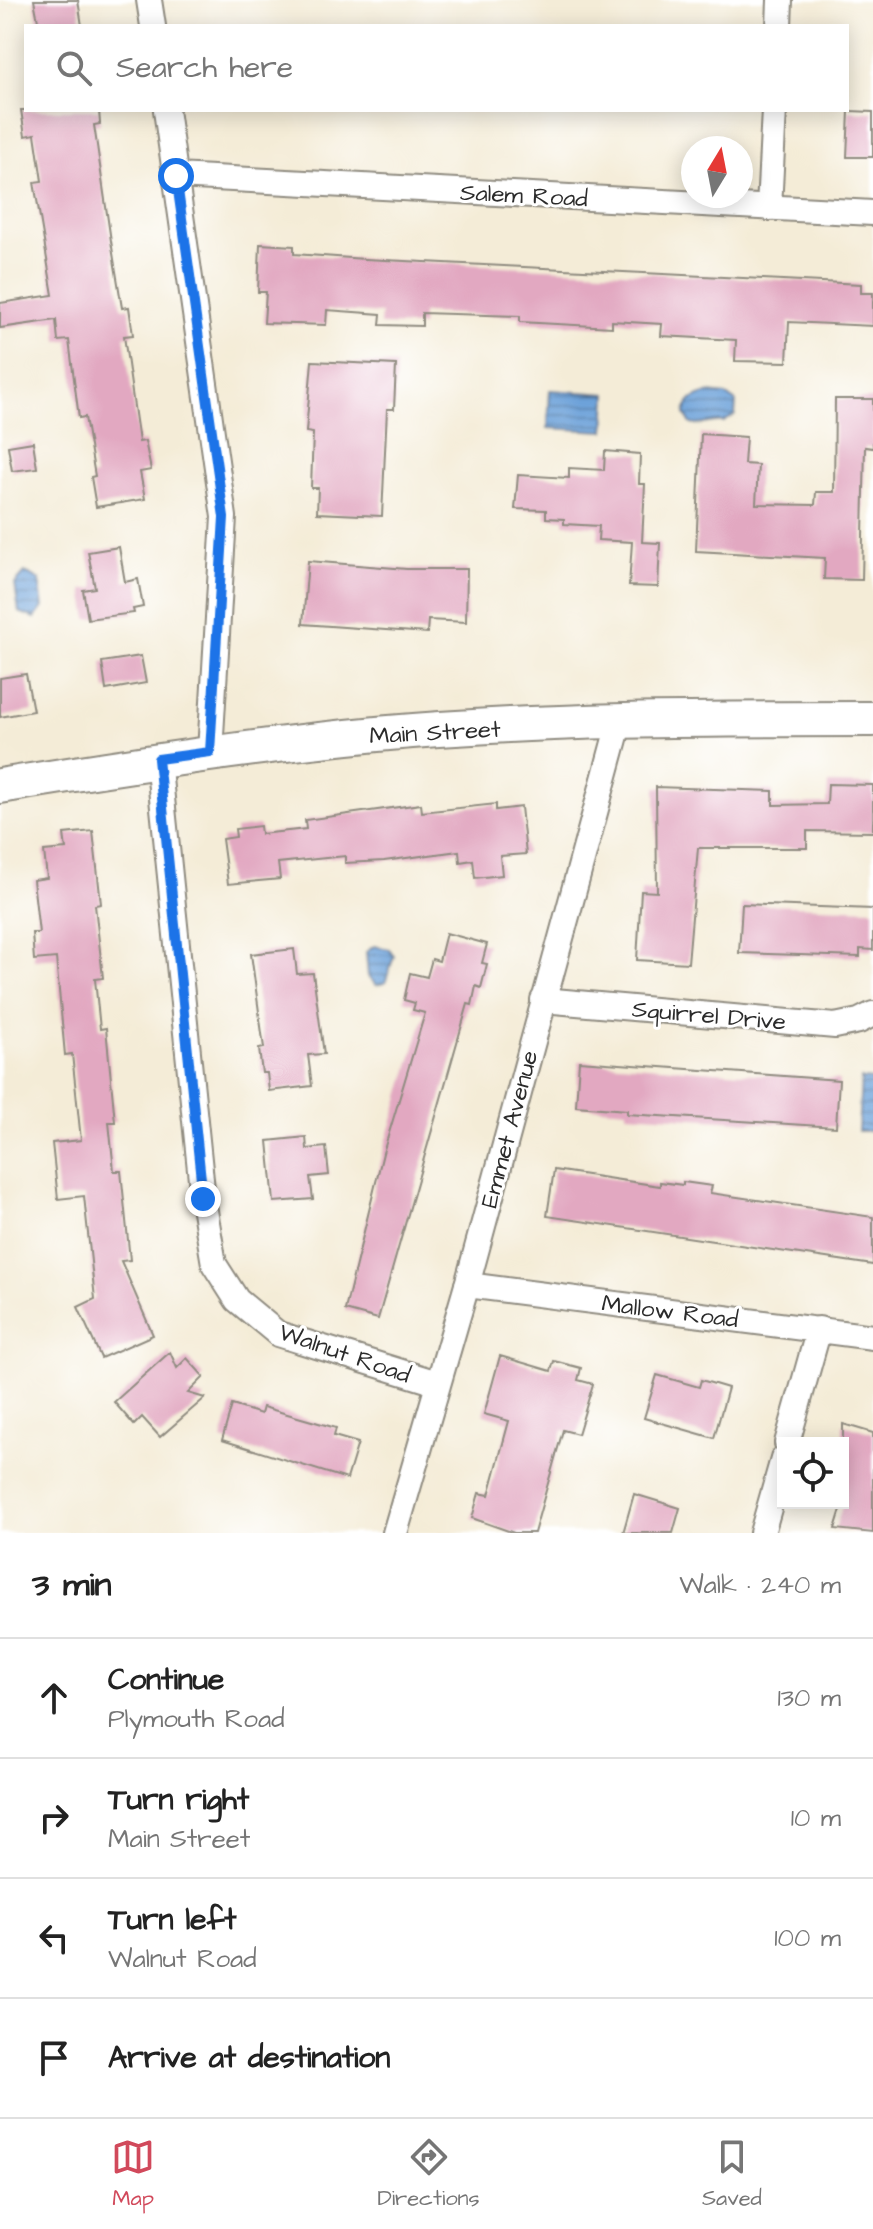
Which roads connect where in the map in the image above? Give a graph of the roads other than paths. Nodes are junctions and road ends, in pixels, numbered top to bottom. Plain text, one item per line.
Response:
1 (149, 0) edge
2 (780, 0) edge
3 (153, 24) edge
4 (779, 24) edge
5 (166, 112) edge
6 (774, 112) edge
7 (176, 176) junction
8 (769, 208) junction
9 (873, 213) edge
10 (873, 719) edge
11 (619, 724) junction
12 (210, 752) junction
13 (158, 759) junction
14 (0, 786) edge
15 (543, 1000) junction
16 (873, 1014) edge
17 (467, 1285) junction
18 (819, 1329) junction
19 (873, 1337) edge
20 (437, 1383) junction
21 (789, 1437) edge
22 (777, 1480) edge
23 (395, 1533) edge
24 (762, 1533) edge

1 - 3 street
2 - 4 street
5 - 7 street
6 - 8 street
7 - 8 street, Salem Road
7 - 12 street
8 - 9 street, Salem Road
10 - 11 main road, Main Street
11 - 12 main road, Main Street
11 - 15 street, Emmet Avenue
12 - 13 main road, Main Street
13 - 14 main road, Main Street
13 - 20 street, Walnut Road
15 - 16 street, Squirrel Drive
15 - 17 street, Emmet Avenue
17 - 18 street, Mallow Road
17 - 20 street, Emmet Avenue
18 - 19 street, Mallow Road
18 - 21 street
20 - 23 street, Emmet Avenue
22 - 24 street

